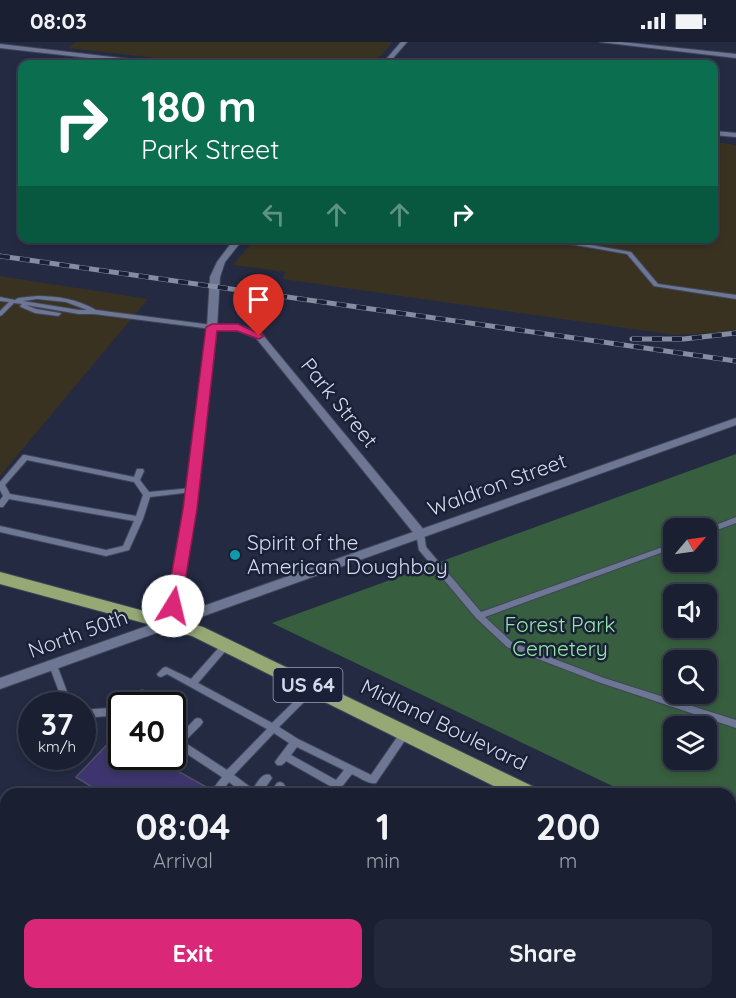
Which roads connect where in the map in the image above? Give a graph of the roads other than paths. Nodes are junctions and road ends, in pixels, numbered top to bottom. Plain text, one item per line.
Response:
1 (404, 42) edge
2 (603, 42) edge
3 (0, 46) edge
4 (736, 56) edge
5 (121, 60) edge
6 (389, 60) edge
7 (718, 133) edge
8 (736, 135) edge
9 (236, 243) edge
10 (566, 243) edge
11 (736, 297) edge
12 (0, 299) edge
13 (13, 301) junction
14 (94, 312) junction
15 (0, 314) edge
16 (212, 327) junction
17 (736, 421) edge
18 (140, 471) dead end
19 (136, 480) junction
20 (192, 490) junction
21 (147, 495) junction
22 (7, 496) junction
23 (0, 505) edge
24 (139, 519) junction
25 (736, 520) edge
26 (717, 528) edge
27 (0, 529) edge
28 (420, 533) junction
29 (663, 549) edge
30 (0, 579) edge
31 (479, 616) junction
32 (170, 623) junction
33 (226, 645) junction
34 (53, 665) junction
35 (161, 674) dead end
36 (0, 684) edge
37 (197, 688) junction
38 (313, 688) junction
39 (63, 692) edge
40 (198, 722) dead end
41 (736, 724) edge
42 (273, 728) junction
43 (405, 733) junction
44 (295, 742) junction
45 (350, 769) junction
46 (228, 776) junction
47 (267, 778) dead end
48 (219, 788) edge
49 (245, 788) edge
50 (257, 788) edge
51 (517, 788) edge

1 - 6 street
2 - 4 street
3 - 5 street
7 - 8 street
9 - 16 street
10 - 11 lane
12 - 13 lane
13 - 14 lane
13 - 14 lane
13 - 15 lane
14 - 16 lane
16 - 20 street
16 - 28 street, Park Street
17 - 28 street, Waldron Street
18 - 19 lane
19 - 21 lane
19 - 22 lane
20 - 21 lane
20 - 32 street
21 - 24 lane
22 - 23 lane
22 - 24 lane
24 - 27 lane
25 - 26 lane
28 - 31 lane
28 - 32 street, Waldron Street
29 - 31 lane
30 - 32 main road, Midland Boulevard / US 64
31 - 41 lane
32 - 33 main road, Midland Boulevard / US 64
32 - 34 street, North 50th
33 - 37 lane
33 - 38 main road, Midland Boulevard / US 64
34 - 36 street, North 50th
34 - 39 lane
35 - 37 lane
37 - 42 lane
38 - 42 lane
38 - 43 main road, Midland Boulevard / US 64
40 - 46 lane
42 - 44 lane
42 - 46 lane
43 - 45 lane
43 - 51 main road, Midland Boulevard / US 64
44 - 45 lane
44 - 45 lane
46 - 48 lane
46 - 49 lane
47 - 50 lane

